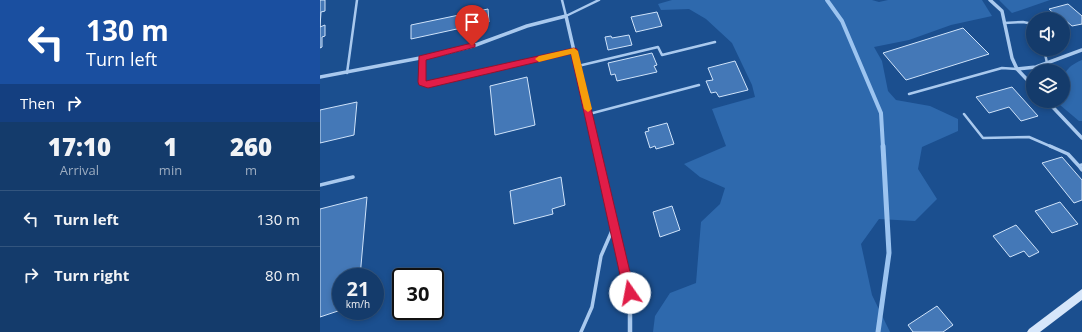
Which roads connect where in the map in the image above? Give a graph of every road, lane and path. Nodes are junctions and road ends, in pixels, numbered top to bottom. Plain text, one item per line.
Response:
1 (357, 0) edge
2 (562, 0) edge
3 (599, 0) edge
4 (990, 0) edge
5 (566, 16) junction
6 (1004, 23) junction
7 (1026, 23) edge
8 (715, 42) dead end
9 (1082, 50) edge
10 (574, 51) junction
11 (1046, 56) edge
12 (422, 58) junction
13 (1047, 63) junction
14 (578, 66) junction
15 (1017, 69) junction
16 (346, 72) junction
17 (320, 77) edge
18 (1026, 79) edge
19 (699, 85) dead end
20 (909, 94) dead end
21 (1054, 108) edge
22 (589, 114) junction
23 (964, 114) dead end
24 (1080, 133) edge
25 (1082, 138) edge
26 (1081, 166) edge
27 (1082, 170) edge
28 (353, 177) dead end
29 (320, 185) edge
30 (615, 224) junction
31 (1082, 294) edge
32 (581, 332) edge
33 (630, 332) edge
34 (1032, 332) edge

1 - 16 lane
2 - 5 lane
3 - 5 lane
4 - 6 street
5 - 10 street
5 - 12 street
6 - 7 lane
6 - 15 street
8 - 14 lane
9 - 13 street
10 - 12 lane
10 - 14 street
11 - 13 lane
12 - 16 street
13 - 15 street
14 - 22 street
15 - 18 street
15 - 20 lane
16 - 17 street
19 - 22 lane
21 - 24 street
22 - 30 street
23 - 26 lane
24 - 25 street
26 - 27 lane
28 - 29 lane
30 - 32 lane
30 - 33 street
31 - 34 main road

